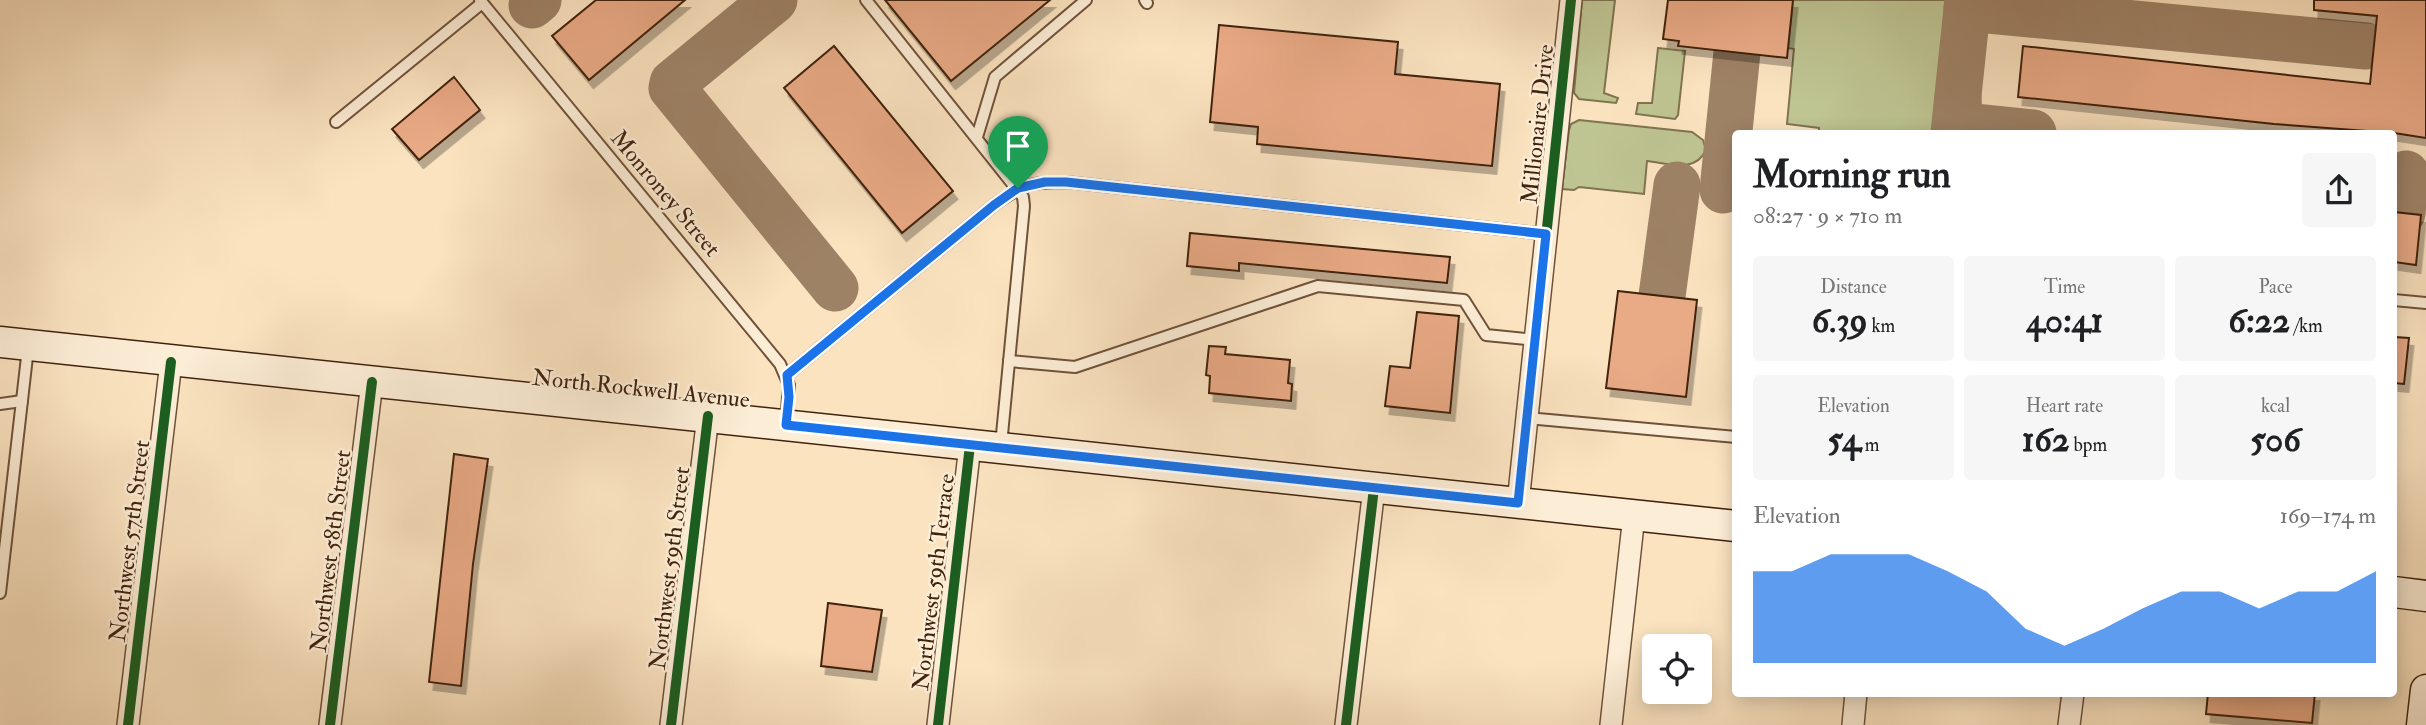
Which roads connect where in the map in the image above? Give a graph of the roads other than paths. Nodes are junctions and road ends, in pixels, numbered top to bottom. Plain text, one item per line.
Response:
1 (866, 0) edge
2 (1086, 0) edge
3 (1571, 0) edge
4 (481, 1) edge
5 (336, 122) dead end
6 (977, 137) junction
7 (1018, 188) junction
8 (1546, 234) junction
9 (2397, 300) edge
10 (2426, 303) edge
11 (1535, 340) junction
12 (14, 344) edge
13 (1009, 361) junction
14 (171, 362) junction
15 (787, 375) junction
16 (372, 382) junction
17 (22, 401) junction
18 (0, 404) edge
19 (708, 416) junction
20 (1527, 418) junction
21 (786, 425) junction
22 (1732, 437) edge
23 (970, 445) junction
24 (1001, 448) junction
25 (1374, 488) junction
26 (1518, 503) junction
27 (1633, 515) junction
28 (1732, 526) edge
29 (2397, 592) edge
30 (0, 593) edge
31 (2426, 596) edge
32 (2426, 691) edge
33 (1856, 697) edge
34 (2072, 697) edge
35 (128, 725) edge
36 (330, 725) edge
37 (671, 725) edge
38 (938, 725) edge
39 (1346, 725) edge
40 (1611, 725) edge
41 (1853, 725) edge
42 (2069, 725) edge
43 (2422, 725) edge

1 - 6 lane
2 - 6 lane
3 - 8 street, Millionaire Drive
4 - 5 lane
4 - 15 lane, Monroney Street
6 - 7 lane
7 - 8 lane
7 - 13 lane
7 - 15 lane
8 - 11 street, Millionaire Drive
9 - 10 lane
11 - 13 lane
11 - 20 street, Millionaire Drive
12 - 14 main road, North Rockwell Avenue
12 - 17 lane
13 - 24 lane
14 - 16 main road, North Rockwell Avenue
14 - 35 street, Northwest 57th Street
15 - 21 lane
16 - 19 main road, North Rockwell Avenue
16 - 36 street, Northwest 58th Street
17 - 18 lane
17 - 30 lane
19 - 21 main road, North Rockwell Avenue
19 - 37 street, Northwest 59th Street
20 - 22 lane
20 - 26 street, Millionaire Drive
21 - 23 main road, North Rockwell Avenue
23 - 24 main road, North Rockwell Avenue
23 - 38 street, Northwest 59th Terrace
24 - 25 main road, North Rockwell Avenue
25 - 26 main road, North Rockwell Avenue
25 - 39 street
26 - 27 main road, North Rockwell Avenue
27 - 28 main road, North Rockwell Avenue
27 - 40 street
29 - 31 main road
32 - 43 main road
33 - 41 street
34 - 42 street

